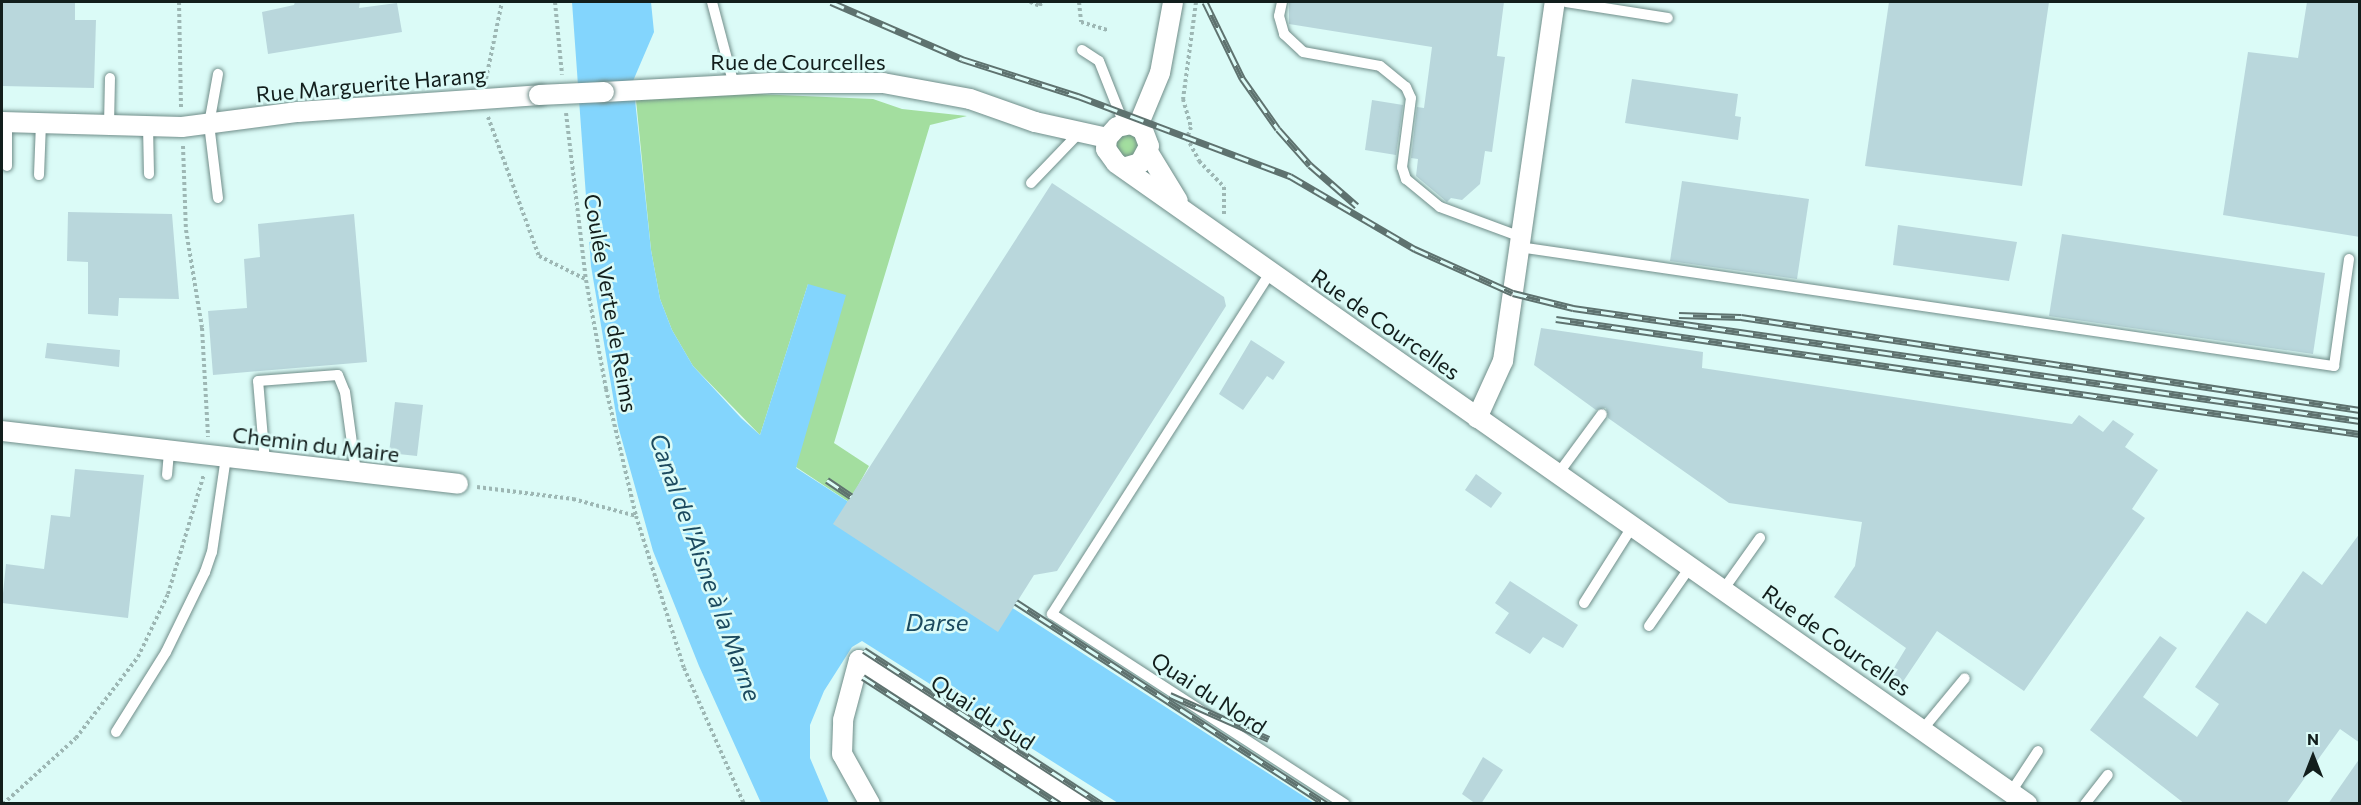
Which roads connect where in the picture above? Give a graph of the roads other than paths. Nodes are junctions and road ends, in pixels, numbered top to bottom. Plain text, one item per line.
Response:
1 (712, 2) edge
2 (1173, 2) edge
3 (1282, 2) edge
4 (1555, 2) edge
5 (1566, 2) edge
6 (1668, 18) dead end
7 (1082, 50) dead end
8 (218, 74) dead end
9 (110, 78) dead end
10 (734, 85) junction
11 (538, 96) joint
12 (4, 122) edge
13 (41, 124) junction
14 (209, 124) junction
15 (109, 125) junction
16 (1131, 125) junction
17 (148, 126) junction
18 (1080, 132) junction
19 (1107, 138) junction
20 (1148, 152) junction
21 (7, 166) dead end
22 (1126, 167) junction
23 (149, 174) dead end
24 (39, 175) dead end
25 (1031, 183) dead end
26 (218, 198) dead end
27 (1186, 213) junction
28 (1520, 242) junction
29 (2349, 259) dead end
30 (1270, 273) junction
31 (1602, 414) dead end
32 (1477, 418) junction
33 (2, 431) edge
34 (169, 451) junction
35 (217, 456) junction
36 (265, 462) junction
37 (356, 472) junction
38 (1558, 474) junction
39 (167, 475) dead end
40 (458, 484) road end
41 (1632, 527) junction
42 (1760, 538) dead end
43 (1690, 567) junction
44 (1724, 590) junction
45 (1584, 603) dead end
46 (1649, 626) dead end
47 (1965, 678) dead end
48 (1922, 730) junction
49 (116, 732) dead end
50 (2038, 751) dead end
51 (2108, 775) dead end
52 (2019, 798) edge
53 (870, 804) edge
54 (1081, 804) edge
55 (1345, 804) edge
56 (2085, 804) edge

1 - 10 lane
2 - 16 street
3 - 28 lane
4 - 28 street
5 - 6 lane
7 - 16 lane
8 - 14 lane
9 - 15 lane
10 - 11 street, Rue de Courcelles, bridge
10 - 18 street, Rue de Courcelles
11 - 14 street, Rue Marguerite Harang
12 - 13 street, Rue Marguerite Harang
12 - 21 lane, Rue Marguerite Harang
13 - 15 street, Rue Marguerite Harang
13 - 24 lane
14 - 17 street, Rue Marguerite Harang
14 - 26 lane
15 - 17 street, Rue Marguerite Harang
16 - 19 street
16 - 20 street, Rue de Courcelles
17 - 23 lane
18 - 19 street, Rue de Courcelles
18 - 25 lane
19 - 22 street, Rue de Courcelles
20 - 22 street
20 - 27 street, Rue de Courcelles
22 - 27 street, Rue de Courcelles
27 - 30 street, Rue de Courcelles
28 - 29 lane
28 - 32 street
30 - 32 street, Rue de Courcelles
30 - 55 lane, Quai du Nord
31 - 38 lane
32 - 38 street, Rue de Courcelles
33 - 34 street, Chemin du Maire
34 - 35 street, Chemin du Maire
34 - 39 lane
35 - 36 street, Chemin du Maire
35 - 49 lane
36 - 37 street, Chemin du Maire
36 - 37 lane
37 - 40 street, Chemin du Maire
38 - 41 street, Rue de Courcelles
41 - 43 street, Rue de Courcelles
41 - 45 lane
42 - 44 lane, Rue de Courcelles
43 - 44 street, Rue de Courcelles
43 - 46 lane
44 - 48 street, Rue de Courcelles
47 - 48 lane
48 - 52 street, Rue de Courcelles
50 - 52 lane, Rue de Courcelles
51 - 56 lane
53 - 54 street, Quai du Sud

